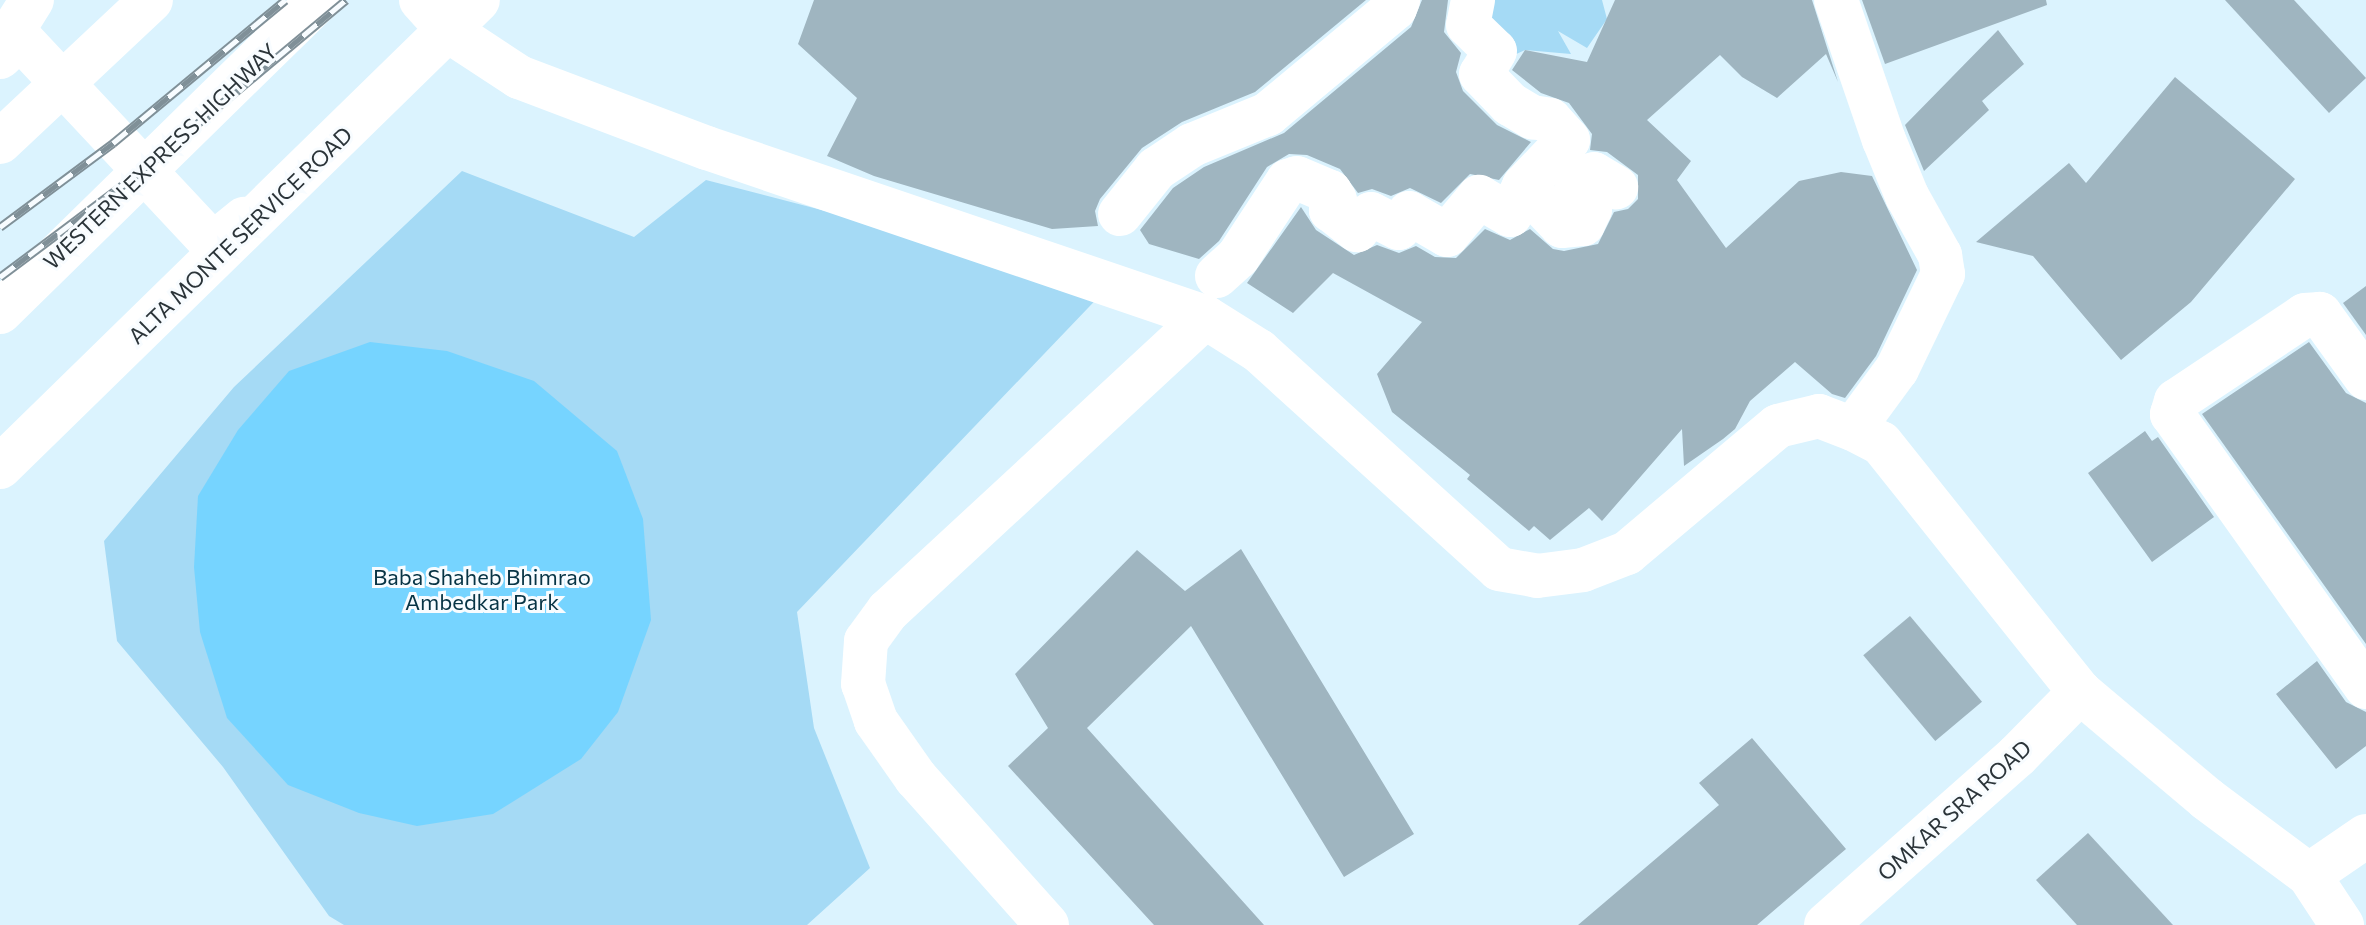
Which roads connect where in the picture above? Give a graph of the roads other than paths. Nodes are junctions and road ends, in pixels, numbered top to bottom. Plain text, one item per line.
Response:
1 (32, 0) edge
2 (151, 0) edge
3 (319, 0) edge
4 (1398, 0) edge
5 (1473, 0) edge
6 (1836, 0) edge
7 (449, 10) edge
8 (0, 51) edge
9 (0, 57) edge
10 (0, 142) edge
11 (320, 157) junction
12 (1524, 186) junction
13 (1616, 187) dead end
14 (1120, 214) dead end
15 (1217, 276) dead end
16 (0, 312) edge
17 (1205, 317) junction
18 (2366, 378) edge
19 (1853, 429) junction
20 (0, 467) edge
21 (2366, 687) edge
22 (2080, 692) junction
23 (2366, 836) edge
24 (2309, 875) junction
25 (1047, 925) edge
26 (1826, 925) edge
27 (2342, 925) edge

1 - 8 main road
2 - 10 main road
3 - 16 main road, WESTERN EXPRESS HIGHWAY
4 - 14 main road
5 - 12 main road
6 - 19 main road
7 - 11 main road, ALTA MONTE SERVICE ROAD
7 - 17 main road
9 - 11 main road
11 - 20 main road, ALTA MONTE SERVICE ROAD
12 - 13 main road
12 - 15 main road
17 - 19 main road
17 - 25 main road
18 - 21 main road
19 - 22 main road
22 - 24 main road
22 - 26 main road, OMKAR SRA ROAD
23 - 24 main road
24 - 27 main road

